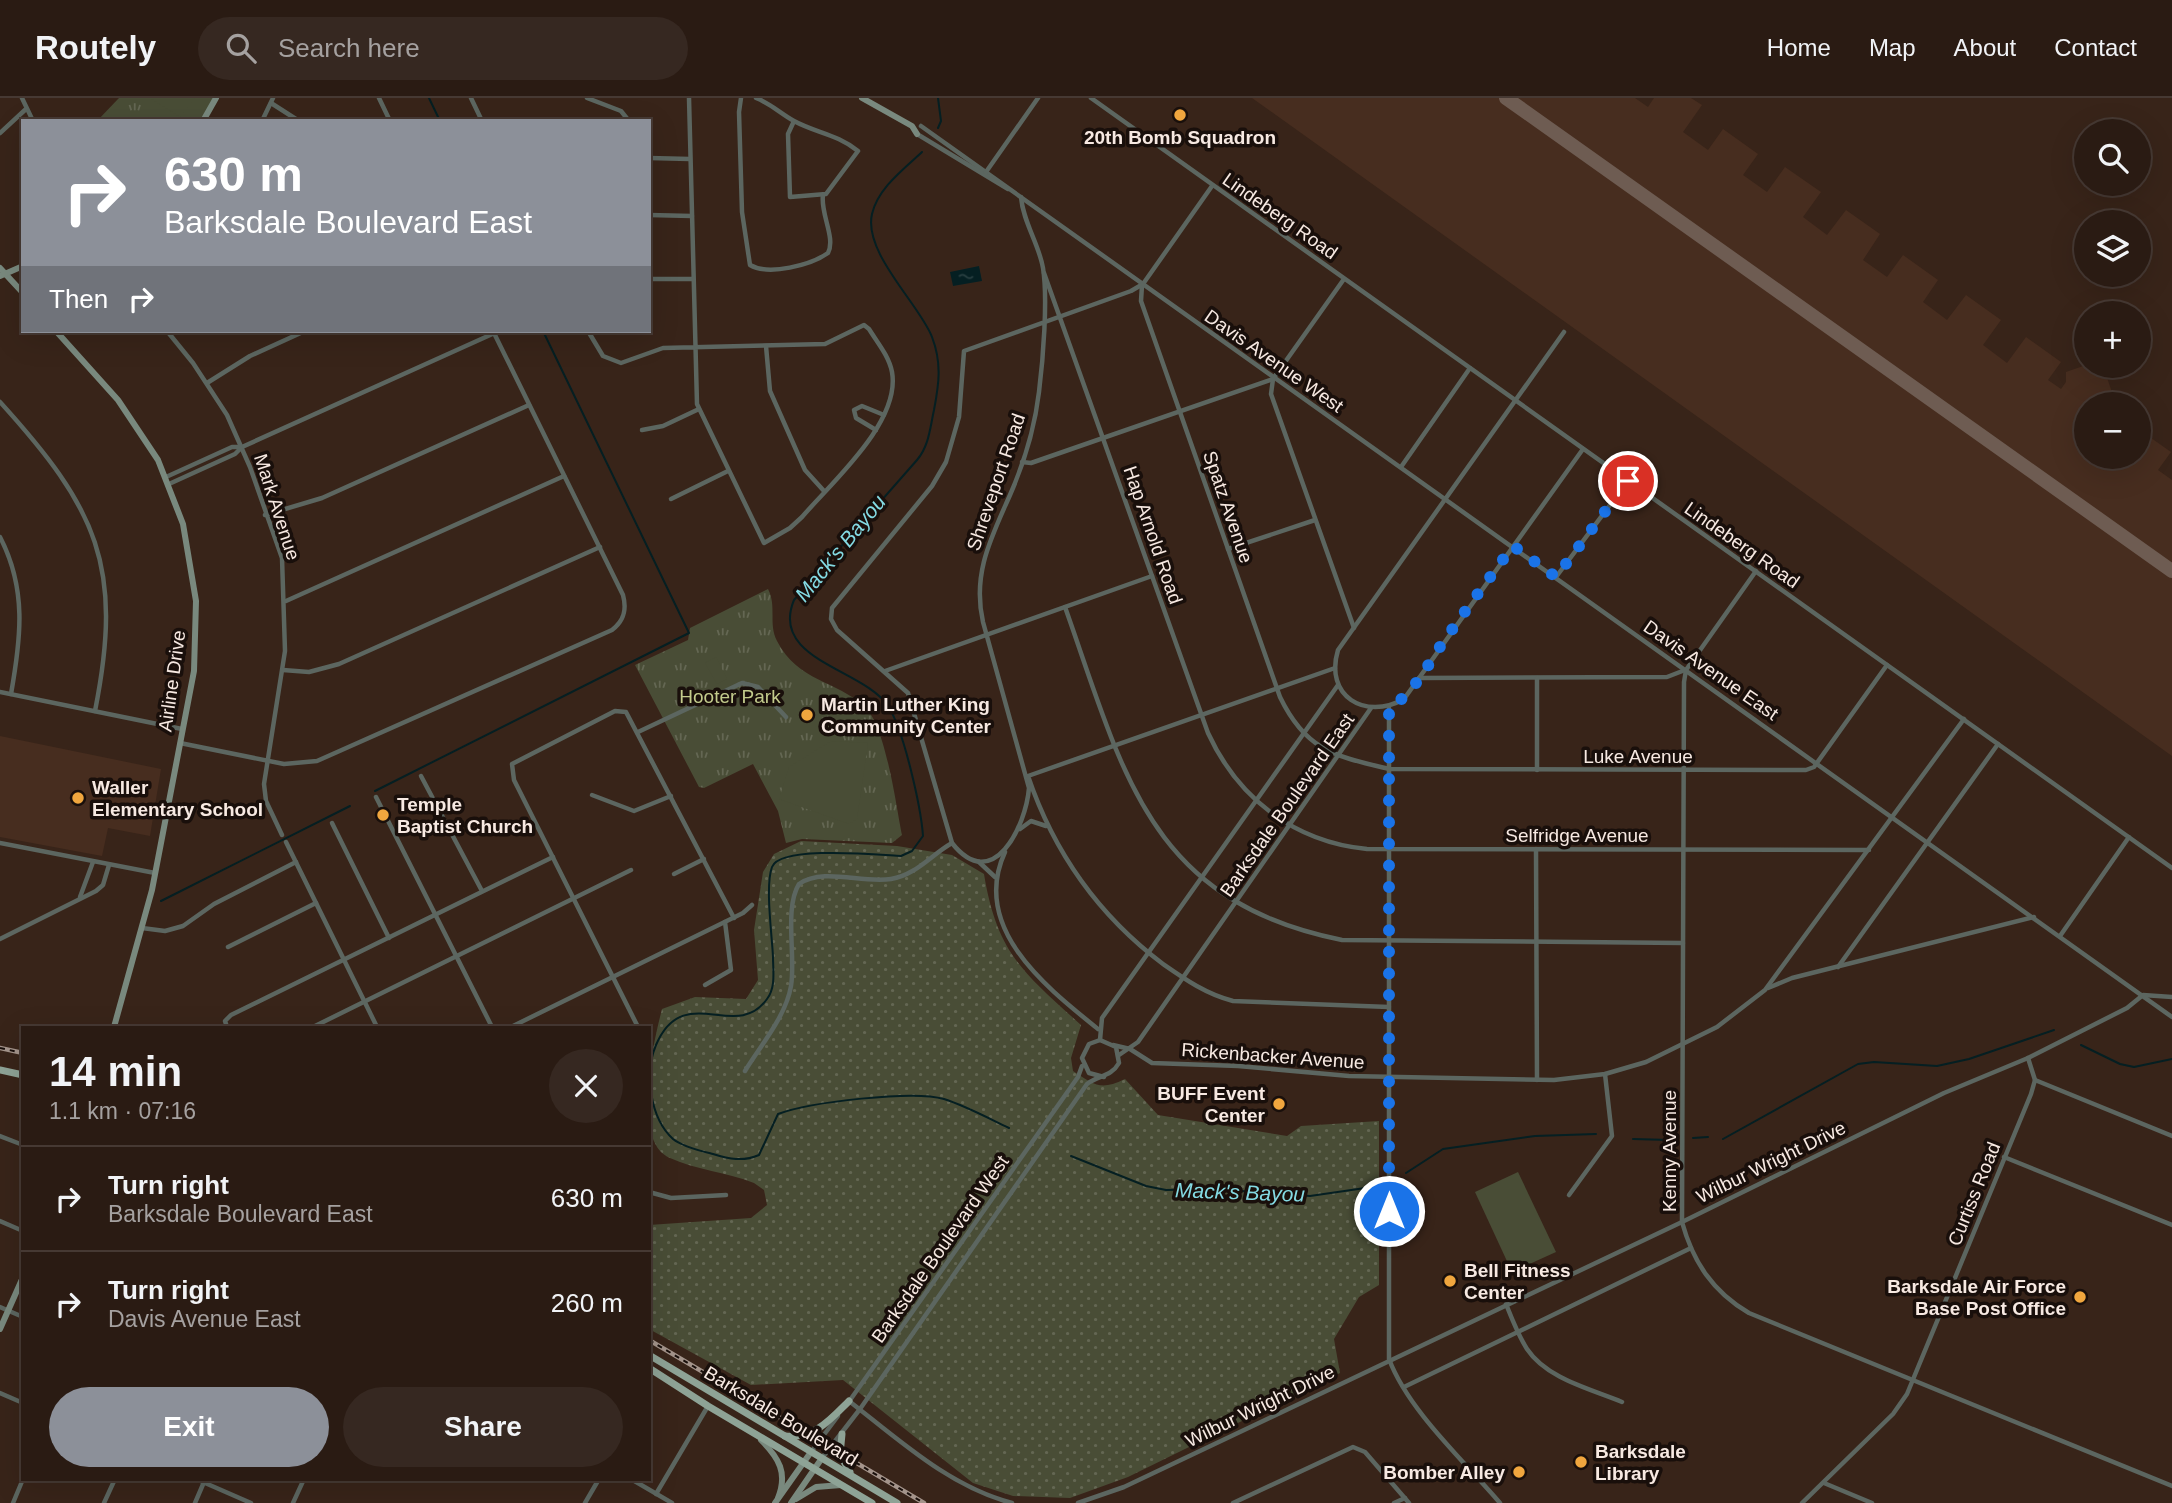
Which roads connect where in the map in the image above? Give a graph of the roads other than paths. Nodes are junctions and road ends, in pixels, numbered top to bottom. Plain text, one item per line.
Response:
1 (22, 98) edge
2 (216, 98) edge
3 (379, 98) edge
4 (471, 98) edge
5 (587, 98) edge
6 (689, 98) edge
7 (741, 98) edge
8 (756, 98) edge
9 (862, 98) edge
10 (1038, 98) edge
11 (1091, 98) edge
12 (272, 100) edge
13 (26, 109) junction
14 (32, 119) edge
15 (204, 119) edge
16 (263, 119) edge
17 (296, 119) edge
18 (389, 119) edge
19 (481, 119) edge
20 (627, 119) edge
21 (794, 121) junction
22 (912, 126) junction
23 (921, 126) joint
24 (0, 133) edge
25 (917, 134) joint
26 (651, 158) edge
27 (690, 159) junction
28 (987, 170) junction
29 (983, 176) junction
30 (1212, 186) junction
31 (823, 195) junction
32 (1021, 197) junction
33 (651, 215) edge
34 (692, 216) junction
35 (21, 267) edge
36 (1043, 268) junction
37 (2, 273) edge
38 (651, 279) edge
39 (694, 279) junction
40 (1344, 279) junction
41 (1143, 284) junction
42 (21, 291) edge
43 (1062, 316) junction
44 (1043, 321) junction
45 (1564, 332) dead end
46 (58, 333) edge
47 (169, 333) edge
48 (300, 333) edge
49 (494, 333) edge
50 (496, 333) edge
51 (589, 333) edge
52 (766, 346) junction
53 (695, 347) junction
54 (1470, 368) junction
55 (1273, 379) junction
56 (207, 383) junction
57 (1516, 401) junction
58 (0, 402) edge
59 (529, 405) junction
60 (699, 409) junction
61 (1179, 411) junction
62 (884, 415) junction
63 (642, 430) dead end
64 (876, 430) junction
65 (1104, 437) junction
66 (242, 447) junction
67 (1583, 449) junction
68 (1022, 462) junction
69 (1401, 467) junction
70 (728, 471) junction
71 (564, 476) junction
72 (167, 481) junction
73 (1628, 481) junction
74 (824, 491) junction
75 (671, 499) dead end
76 (1447, 499) junction
77 (265, 515) junction
78 (1315, 520) junction
79 (0, 537) edge
80 (1513, 546) junction
81 (600, 547) junction
82 (1228, 549) junction
83 (1756, 571) junction
84 (1152, 576) junction
85 (1556, 577) junction
86 (286, 601) junction
87 (1065, 607) junction
88 (1354, 629) junction
89 (986, 635) junction
90 (1887, 665) junction
91 (1335, 668) junction
92 (283, 670) junction
93 (1686, 670) junction
94 (885, 671) junction
95 (1419, 678) junction
96 (1537, 678) junction
97 (1338, 682) junction
98 (1277, 689) junction
99 (0, 692) edge
100 (11, 694) junction
101 (1371, 708) junction
102 (1389, 708) junction
103 (94, 711) junction
104 (1202, 716) junction
105 (786, 717) dead end
106 (1964, 719) junction
107 (182, 729) junction
108 (638, 732) junction
109 (1303, 734) junction
110 (179, 743) junction
111 (1998, 744) junction
112 (1114, 747) junction
113 (1337, 757) junction
114 (267, 761) junction
115 (1816, 763) junction
116 (1389, 769) junction
117 (1537, 770) junction
118 (1684, 770) junction
119 (421, 776) dead end
120 (1028, 776) junction
121 (592, 795) dead end
122 (671, 796) junction
123 (376, 797) dead end
124 (1255, 801) junction
125 (1893, 816) junction
126 (332, 823) dead end
127 (1289, 825) junction
128 (1048, 828) junction
129 (1017, 833) junction
130 (282, 835) dead end
131 (2129, 837) junction
132 (1928, 841) junction
133 (286, 842) dead end
134 (951, 843) junction
135 (0, 844) edge
136 (1389, 849) junction
137 (1536, 849) junction
138 (1684, 849) junction
139 (1869, 850) junction
140 (1005, 851) junction
141 (553, 857) junction
142 (704, 859) junction
143 (975, 859) junction
144 (93, 862) junction
145 (296, 862) junction
146 (109, 865) junction
147 (2172, 867) edge
148 (631, 870) dead end
149 (155, 873) junction
150 (674, 874) dead end
151 (1202, 877) junction
152 (996, 878) junction
153 (482, 891) junction
154 (80, 897) junction
155 (575, 898) junction
156 (1236, 901) junction
157 (316, 903) junction
158 (752, 905) dead end
159 (435, 915) junction
160 (2034, 917) junction
161 (734, 918) junction
162 (725, 922) junction
163 (142, 928) junction
164 (2060, 936) junction
165 (389, 937) junction
166 (0, 939) edge
167 (1390, 942) junction
168 (1535, 942) junction
169 (1683, 943) junction
170 (228, 947) dead end
171 (1148, 952) junction
172 (456, 957) junction
173 (344, 960) junction
174 (1838, 967) junction
175 (614, 977) junction
176 (1182, 978) junction
177 (705, 985) dead end
178 (1765, 990) junction
179 (2143, 995) junction
180 (2172, 998) edge
181 (365, 1002) junction
182 (1389, 1007) junction
183 (2172, 1017) edge
184 (114, 1026) edge
185 (227, 1026) edge
186 (315, 1026) edge
187 (377, 1026) edge
188 (491, 1026) edge
189 (513, 1026) edge
190 (638, 1026) edge
191 (1099, 1030) junction
192 (1100, 1040) junction
193 (1113, 1045) junction
194 (1683, 1045) junction
195 (1130, 1049) junction
196 (1119, 1055) junction
197 (1082, 1058) junction
198 (2028, 1058) junction
199 (0, 1070) edge
200 (745, 1071) dead end
201 (1605, 1074) junction
202 (21, 1075) edge
203 (1104, 1077) junction
204 (1390, 1077) junction
205 (1537, 1080) junction
206 (2035, 1080) junction
207 (0, 1136) edge
208 (2172, 1136) edge
209 (21, 1145) edge
210 (2004, 1157) junction
211 (651, 1193) edge
212 (726, 1195) dead end
213 (1569, 1195) dead end
214 (0, 1221) edge
215 (1682, 1222) junction
216 (2172, 1225) edge
217 (21, 1230) edge
218 (1691, 1248) junction
219 (21, 1281) edge
220 (1506, 1304) junction
221 (0, 1307) edge
222 (8, 1310) junction
223 (21, 1316) edge
224 (0, 1329) edge
225 (1519, 1332) junction
226 (651, 1356) edge
227 (1389, 1359) junction
228 (651, 1369) edge
229 (1914, 1380) junction
230 (1404, 1387) junction
231 (0, 1393) edge
232 (715, 1395) junction
233 (849, 1401) junction
234 (21, 1402) edge
235 (1622, 1402) dead end
236 (708, 1406) junction
237 (860, 1409) junction
238 (842, 1434) junction
239 (758, 1436) junction
240 (783, 1436) junction
241 (811, 1452) junction
242 (822, 1458) junction
243 (803, 1463) junction
244 (814, 1469) junction
245 (855, 1478) junction
246 (22, 1481) edge
247 (114, 1481) edge
248 (202, 1481) edge
249 (303, 1481) edge
250 (598, 1481) edge
251 (634, 1481) edge
252 (205, 1482) junction
253 (1824, 1483) junction
254 (841, 1485) junction
255 (2172, 1486) edge
256 (656, 1494) junction
257 (1405, 1498) junction
258 (776, 1501) edge
259 (792, 1502) edge
260 (13, 1503) edge
261 (104, 1503) edge
262 (195, 1503) edge
263 (251, 1503) edge
264 (293, 1503) edge
265 (585, 1503) edge
266 (672, 1503) edge
267 (872, 1503) edge
268 (897, 1503) edge
269 (1012, 1503) edge
270 (1078, 1503) edge
271 (1233, 1503) edge
272 (1394, 1503) edge
273 (1409, 1503) edge
274 (1500, 1503) edge
275 (1802, 1503) edge
276 (1872, 1503) edge

1 - 13 street
2 - 15 main road
3 - 18 street
4 - 19 street
5 - 20 street
6 - 27 street
7 - 31 street
8 - 21 street
9 - 22 main road
10 - 28 street
11 - 30 street, Lindeberg Road
12 - 16 street
12 - 17 street
13 - 14 street
13 - 24 street
21 - 31 street
21 - 31 street
22 - 23 main road
22 - 25 main road
23 - 28 street, Davis Avenue West
25 - 29 street, Davis Avenue West
26 - 27 street
27 - 34 street
28 - 29 street
28 - 32 street, Davis Avenue West
29 - 32 street, Davis Avenue West
30 - 40 street, Lindeberg Road
30 - 41 street
32 - 36 street, Shreveport Road
32 - 41 street, Davis Avenue West
33 - 34 street
34 - 39 street
35 - 37 main road
36 - 43 street, Hap Arnold Road
36 - 44 street, Shreveport Road
37 - 42 main road
38 - 39 street
39 - 53 street
40 - 54 street, Lindeberg Road
40 - 55 street
41 - 43 street
41 - 55 street, Davis Avenue West
41 - 61 street, Spatz Avenue
43 - 44 street
43 - 65 street, Hap Arnold Road
44 - 68 street, Shreveport Road
44 - 94 street
45 - 57 street
46 - 72 main road, Airline Drive
47 - 56 street, Mark Avenue
48 - 56 street
49 - 66 street
50 - 59 street
51 - 53 street
52 - 53 street
52 - 62 street
52 - 74 street
53 - 60 street
54 - 57 street, Lindeberg Road
54 - 69 street
55 - 61 street
55 - 69 street, Davis Avenue West
55 - 78 street
56 - 66 street, Mark Avenue
57 - 67 street, Lindeberg Road
57 - 76 street
58 - 103 street
59 - 71 street
59 - 77 street
60 - 63 street
60 - 70 street
61 - 65 street
61 - 82 street, Spatz Avenue
62 - 64 street
62 - 64 street
64 - 74 street
65 - 68 street
65 - 84 street, Hap Arnold Road
66 - 72 street
66 - 77 street, Mark Avenue
67 - 73 street, Lindeberg Road
67 - 80 street
68 - 89 street, Shreveport Road
69 - 76 street, Davis Avenue West
70 - 74 street
70 - 75 street
71 - 81 street
71 - 86 street
72 - 107 main road, Airline Drive
73 - 83 street, Lindeberg Road
73 - 85 street
76 - 80 street, Davis Avenue West
76 - 88 street
77 - 86 street, Mark Avenue
78 - 82 street
78 - 88 street
79 - 100 street
80 - 85 street, Davis Avenue East
80 - 95 street
81 - 92 street
81 - 114 street
82 - 98 street, Spatz Avenue
83 - 90 street, Lindeberg Road
83 - 93 street
84 - 87 street
84 - 104 street, Hap Arnold Road
85 - 93 street, Davis Avenue East
86 - 92 street, Mark Avenue
87 - 89 street
87 - 112 street
88 - 91 street
89 - 94 street
89 - 120 street, Shreveport Road
90 - 106 street, Lindeberg Road
90 - 115 street
91 - 97 street
91 - 98 street
92 - 114 street, Mark Avenue
93 - 96 street
93 - 115 street, Davis Avenue East
93 - 118 street, Kenny Avenue
94 - 134 street
95 - 96 street
95 - 102 street
96 - 117 street
97 - 101 street
97 - 109 street
98 - 104 street
98 - 109 street, Spatz Avenue
99 - 100 street
100 - 103 street
101 - 102 street, Barksdale Boulevard East
101 - 113 street, Barksdale Boulevard East
102 - 116 street
103 - 107 street
104 - 112 street
104 - 124 street, Hap Arnold Road
105 - 108 street
106 - 111 street, Lindeberg Road
106 - 125 street
107 - 110 main road, Airline Drive
108 - 122 street
108 - 141 street
109 - 113 street
109 - 124 street
110 - 114 street
110 - 149 main road, Airline Drive
111 - 131 street, Lindeberg Road
111 - 132 street
112 - 120 street
112 - 151 street
113 - 116 street, Luke Avenue
113 - 127 street, Barksdale Boulevard East
114 - 130 street, Mark Avenue
115 - 118 street, Luke Avenue
115 - 125 street, Davis Avenue East
116 - 117 street, Luke Avenue
116 - 136 street
117 - 118 street, Luke Avenue
118 - 138 street, Kenny Avenue
119 - 153 street
120 - 128 street
120 - 129 street, Shreveport Road
121 - 122 street
122 - 142 street
123 - 159 street
124 - 127 street, Hap Arnold Road
124 - 151 street
125 - 132 street, Davis Avenue East
125 - 139 street
126 - 165 street
127 - 136 street, Selfridge Avenue
127 - 156 street, Barksdale Boulevard East
128 - 129 street
128 - 171 street
129 - 140 street, Shreveport Road
131 - 147 street, Lindeberg Road
131 - 164 street
132 - 160 street, Davis Avenue East
132 - 174 street
133 - 145 street
134 - 143 street
134 - 200 street
135 - 144 street
136 - 137 street, Selfridge Avenue
136 - 167 street
137 - 138 street, Selfridge Avenue
137 - 168 street
138 - 139 street, Selfridge Avenue
138 - 169 street, Kenny Avenue
139 - 178 street
140 - 143 street, Shreveport Road
140 - 152 street, Shreveport Road
141 - 153 street
141 - 155 street
142 - 150 street
142 - 161 street
143 - 152 street
144 - 146 street
144 - 154 street
145 - 157 street
145 - 163 street
146 - 149 street
146 - 154 street
148 - 155 street
149 - 163 main road, Airline Drive
151 - 156 street
151 - 171 street
152 - 191 street, Shreveport Road
153 - 159 street
154 - 166 street
155 - 172 street
155 - 175 street
156 - 167 street
156 - 176 street, Barksdale Boulevard East
157 - 170 street
157 - 173 street
158 - 161 street
159 - 165 street
159 - 172 street
160 - 164 street, Davis Avenue East
160 - 174 street
161 - 162 street
162 - 175 street
162 - 177 street
163 - 184 main road, Airline Drive
164 - 179 street, Davis Avenue East
165 - 173 street
167 - 168 street
167 - 182 street
168 - 169 street
168 - 205 street
169 - 194 street, Kenny Avenue
171 - 176 street
171 - 191 street
172 - 181 street
172 - 188 street
173 - 181 street
173 - 185 street
174 - 178 street
175 - 189 street
175 - 190 street
176 - 182 street
176 - 195 street, Barksdale Boulevard East
178 - 194 street, Rickenbacker Avenue
179 - 180 street
179 - 183 street, Davis Avenue East
179 - 198 street, Wilbur Wright Drive
181 - 186 street
181 - 187 street
182 - 204 street
191 - 192 street
192 - 193 street
192 - 197 street
193 - 195 street, Rickenbacker Avenue
193 - 196 street
194 - 201 street, Rickenbacker Avenue
194 - 215 street, Kenny Avenue
195 - 196 street, Barksdale Boulevard East
195 - 204 street, Rickenbacker Avenue
196 - 203 street
197 - 203 street
197 - 233 street, Barksdale Boulevard West
198 - 206 street
198 - 215 street, Wilbur Wright Drive
199 - 202 main road
201 - 205 street, Rickenbacker Avenue
201 - 213 street
203 - 237 street
204 - 205 street, Rickenbacker Avenue
204 - 227 street
206 - 208 street
206 - 210 street, Curtiss Road
207 - 209 street
210 - 216 street
210 - 229 street, Curtiss Road
211 - 212 street
214 - 217 street
215 - 218 street, Kenny Avenue
215 - 220 street, Wilbur Wright Drive
218 - 225 street
218 - 229 street, Kenny Avenue
219 - 222 main road
220 - 225 street
220 - 227 street, Wilbur Wright Drive
221 - 222 street
222 - 223 street
222 - 224 main road
225 - 230 street
225 - 235 street
226 - 232 main road, Barksdale Boulevard
227 - 230 street
227 - 270 street, Wilbur Wright Drive
228 - 236 main road, Barksdale Boulevard
229 - 253 street, Curtiss Road
229 - 255 street, Kenny Avenue
230 - 274 street
231 - 234 street
232 - 236 main road
232 - 240 main road, Barksdale Boulevard
233 - 237 street
233 - 240 main road
233 - 241 street, Barksdale Boulevard West
236 - 239 main road, Barksdale Boulevard
236 - 256 street
237 - 238 street
237 - 269 street
238 - 242 street
238 - 245 main road
239 - 243 main road, Barksdale Boulevard
239 - 258 main road
240 - 241 main road, Barksdale Boulevard
241 - 242 main road, Barksdale Boulevard
241 - 243 main road
242 - 244 main road
242 - 245 main road, Barksdale Boulevard
243 - 244 main road, Barksdale Boulevard
243 - 258 main road
244 - 254 main road, Barksdale Boulevard
244 - 259 main road
245 - 268 main road, Barksdale Boulevard
246 - 260 street
247 - 261 street
248 - 252 street
249 - 264 street
250 - 265 street
251 - 256 street
252 - 262 street
252 - 263 street
253 - 275 street, Curtiss Road
253 - 276 street
254 - 259 main road
254 - 267 main road, Barksdale Boulevard
256 - 266 street
257 - 271 street
257 - 272 street
257 - 273 street

